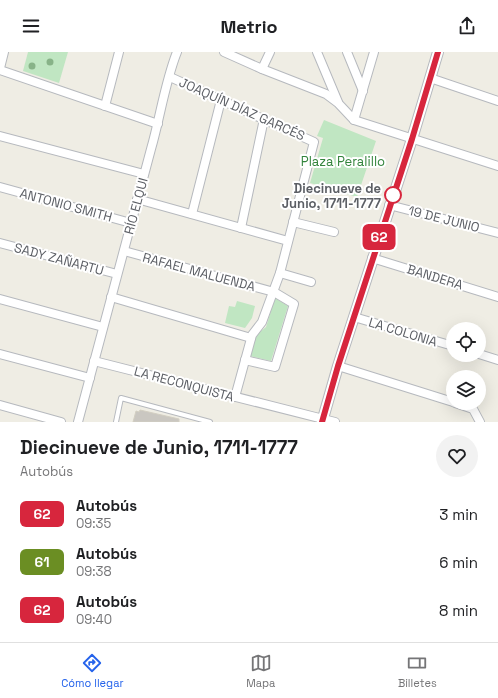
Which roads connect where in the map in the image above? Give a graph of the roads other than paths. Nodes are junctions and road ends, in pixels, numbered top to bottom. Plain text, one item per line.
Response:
1 (4, 52) edge
2 (119, 52) edge
3 (177, 52) edge
4 (225, 52) edge
5 (270, 52) edge
6 (317, 52) edge
7 (347, 52) edge
8 (374, 52) edge
9 (438, 52) edge
10 (0, 69) edge
11 (262, 69) junction
12 (170, 77) junction
13 (430, 78) junction
14 (363, 91) junction
15 (221, 100) junction
16 (498, 101) edge
17 (338, 103) junction
18 (105, 106) junction
19 (264, 119) junction
20 (354, 120) junction
21 (158, 124) junction
22 (0, 136) edge
23 (412, 139) junction
24 (498, 166) edge
25 (144, 174) junction
26 (0, 187) edge
27 (137, 199) junction
28 (389, 205) junction
29 (192, 214) junction
30 (293, 222) junction
31 (131, 223) junction
32 (241, 228) junction
33 (334, 232) dead end
34 (498, 232) edge
35 (288, 241) junction
36 (0, 243) edge
37 (124, 251) junction
38 (372, 258) junction
39 (280, 273) junction
40 (117, 274) junction
41 (311, 282) dead end
42 (274, 292) junction
43 (111, 297) junction
44 (498, 297) edge
45 (0, 299) edge
46 (354, 317) junction
47 (103, 327) junction
48 (252, 338) junction
49 (446, 344) edge
50 (0, 354) edge
51 (486, 356) edge
52 (245, 360) junction
53 (498, 360) edge
54 (94, 361) junction
55 (338, 366) junction
56 (90, 378) junction
57 (235, 397) junction
58 (446, 400) edge
59 (0, 405) edge
60 (474, 410) edge
61 (322, 420) edge
62 (61, 422) edge
63 (78, 422) edge
64 (116, 422) edge
65 (210, 422) edge
66 (335, 422) edge
67 (480, 422) edge

1 - 10 street
2 - 18 street
3 - 12 street, RÍO ELQUI
4 - 11 street
5 - 11 street
6 - 17 street
7 - 14 street
8 - 14 street
9 - 13 street
10 - 18 street
11 - 17 street
12 - 15 street, JOAQUÍN DÍAZ GARCÉS
12 - 21 street, RÍO ELQUI
13 - 16 street
13 - 23 street
14 - 20 street
15 - 19 street, JOAQUÍN DÍAZ GARCÉS
15 - 29 street
17 - 20 street
18 - 21 street
19 - 30 street, JOAQUÍN DÍAZ GARCÉS
19 - 32 street
20 - 23 street
21 - 25 street, RÍO ELQUI
22 - 25 street
23 - 24 street
23 - 28 street
25 - 27 street, RÍO ELQUI
26 - 31 street, ANTONIO SMITH
27 - 29 street
27 - 31 street, RÍO ELQUI
28 - 34 street, 19 DE JUNIO
28 - 38 street
29 - 32 street
30 - 33 street
30 - 35 street
31 - 37 street, RÍO ELQUI
32 - 35 street
35 - 39 street
36 - 40 street, SADY ZAÑARTU
37 - 40 street, RÍO ELQUI
37 - 42 street, RAFAEL MALUENDA
38 - 44 street, BANDERA
38 - 46 street
39 - 41 street
39 - 42 street
40 - 43 street, RÍO ELQUI
42 - 48 street
42 - 52 street, RAFAEL MALUENDA
43 - 47 street, RÍO ELQUI
43 - 48 street
45 - 47 street
46 - 49 street, LA COLONIA
46 - 55 street
47 - 54 street, RÍO ELQUI
48 - 52 street
50 - 56 street
51 - 53 street
52 - 57 street
54 - 56 street
54 - 57 street, LA RECONQUISTA
55 - 58 street
55 - 61 street
56 - 63 street
57 - 61 street, LA RECONQUISTA
59 - 62 street
60 - 67 street
61 - 66 street, LA RECONQUISTA
64 - 65 lane

